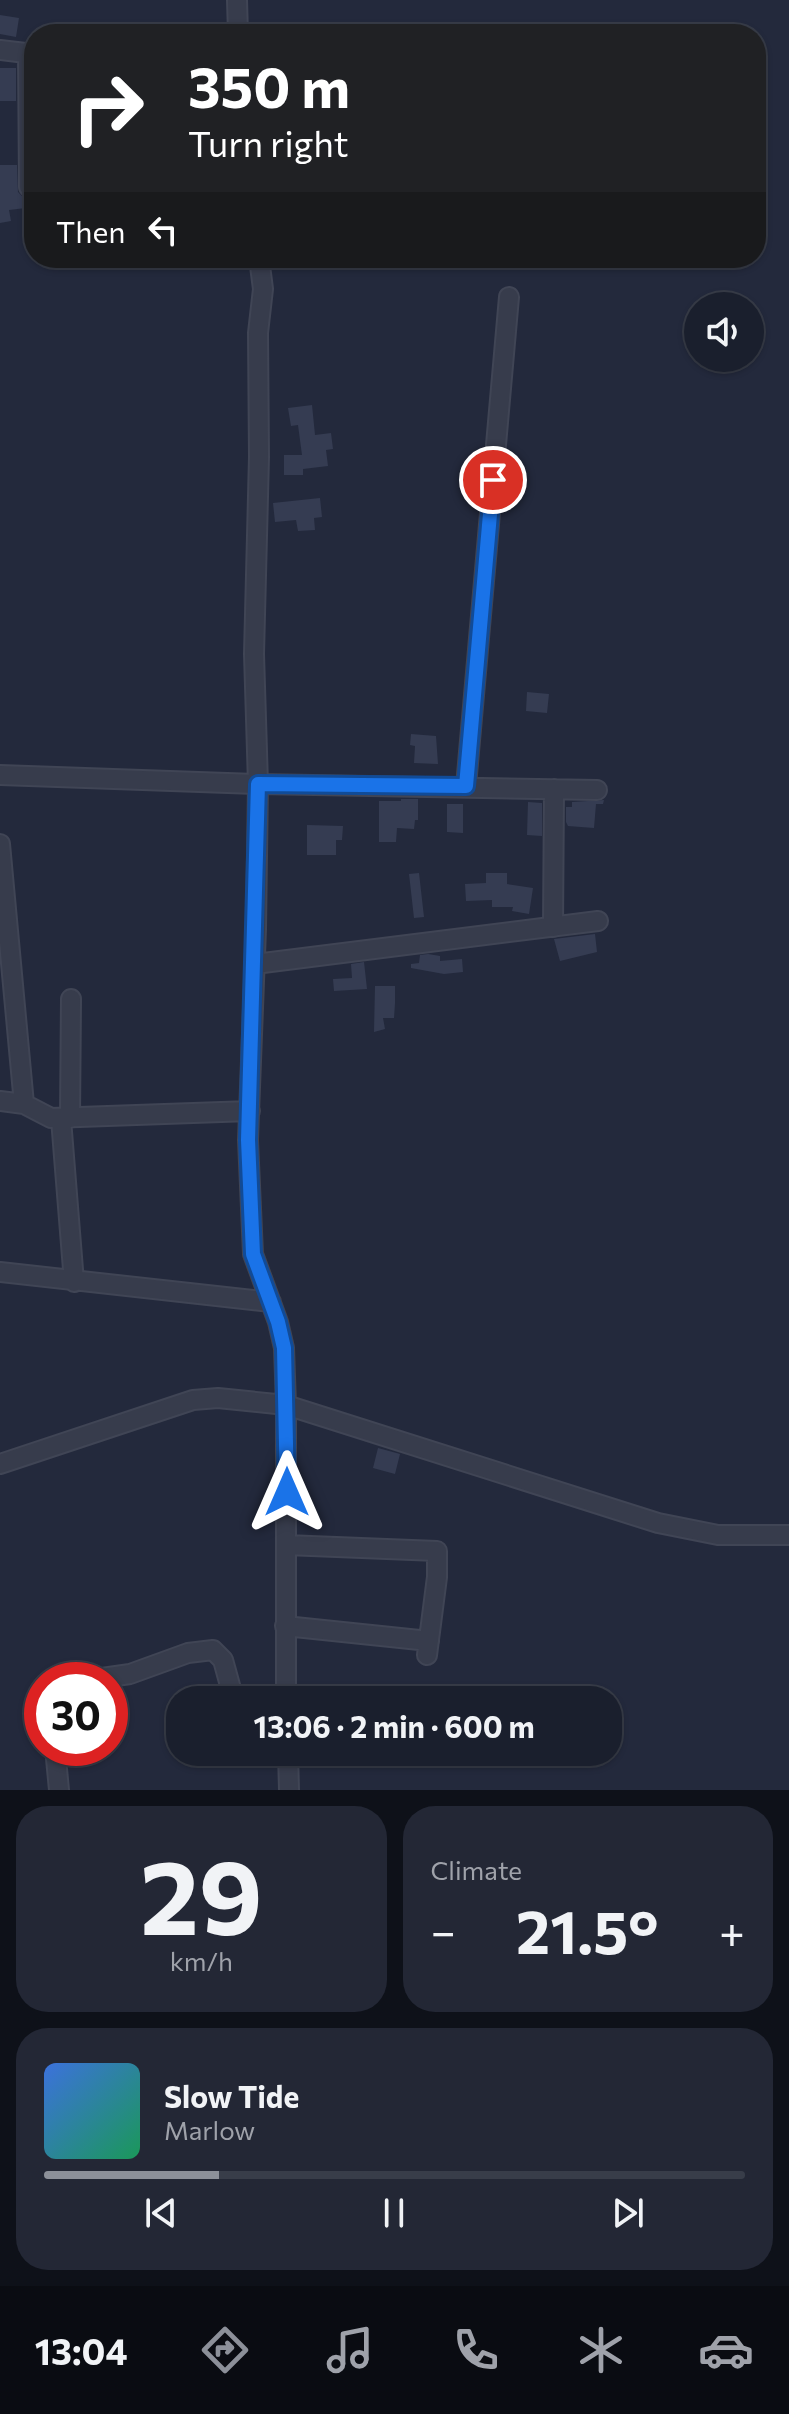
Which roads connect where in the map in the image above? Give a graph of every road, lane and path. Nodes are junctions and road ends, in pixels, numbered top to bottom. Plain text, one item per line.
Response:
1 (237, 0) edge
2 (238, 24) edge
3 (0, 50) edge
4 (24, 53) edge
5 (260, 268) edge
6 (509, 297) dead end
7 (0, 775) edge
8 (258, 784) junction
9 (466, 786) junction
10 (554, 789) junction
11 (597, 790) dead end
12 (0, 844) edge
13 (598, 921) dead end
14 (553, 927) junction
15 (255, 964) junction
16 (71, 999) dead end
17 (0, 1101) edge
18 (24, 1104) junction
19 (250, 1111) junction
20 (66, 1118) junction
21 (0, 1272) edge
22 (74, 1282) junction
23 (271, 1302) junction
24 (286, 1405) junction
25 (0, 1464) edge
26 (789, 1535) edge
27 (286, 1545) junction
28 (285, 1626) junction
29 (128, 1674) edge
30 (230, 1686) edge
31 (286, 1686) edge
32 (57, 1766) edge
33 (288, 1766) edge
34 (59, 1790) edge
35 (289, 1790) edge

1 - 2 street
3 - 4 street
5 - 8 street
6 - 9 street
7 - 8 street
8 - 9 street
8 - 15 street
9 - 10 street
10 - 11 street
10 - 14 street
12 - 18 street
13 - 14 street
14 - 15 street
15 - 19 street
16 - 20 street
17 - 18 street
18 - 20 street
19 - 20 street
19 - 23 street
20 - 22 street
21 - 22 street
22 - 23 street
23 - 24 street
24 - 25 street
24 - 26 street
24 - 27 street
27 - 28 street
27 - 28 street
28 - 31 street
29 - 30 street
32 - 34 street
33 - 35 street

